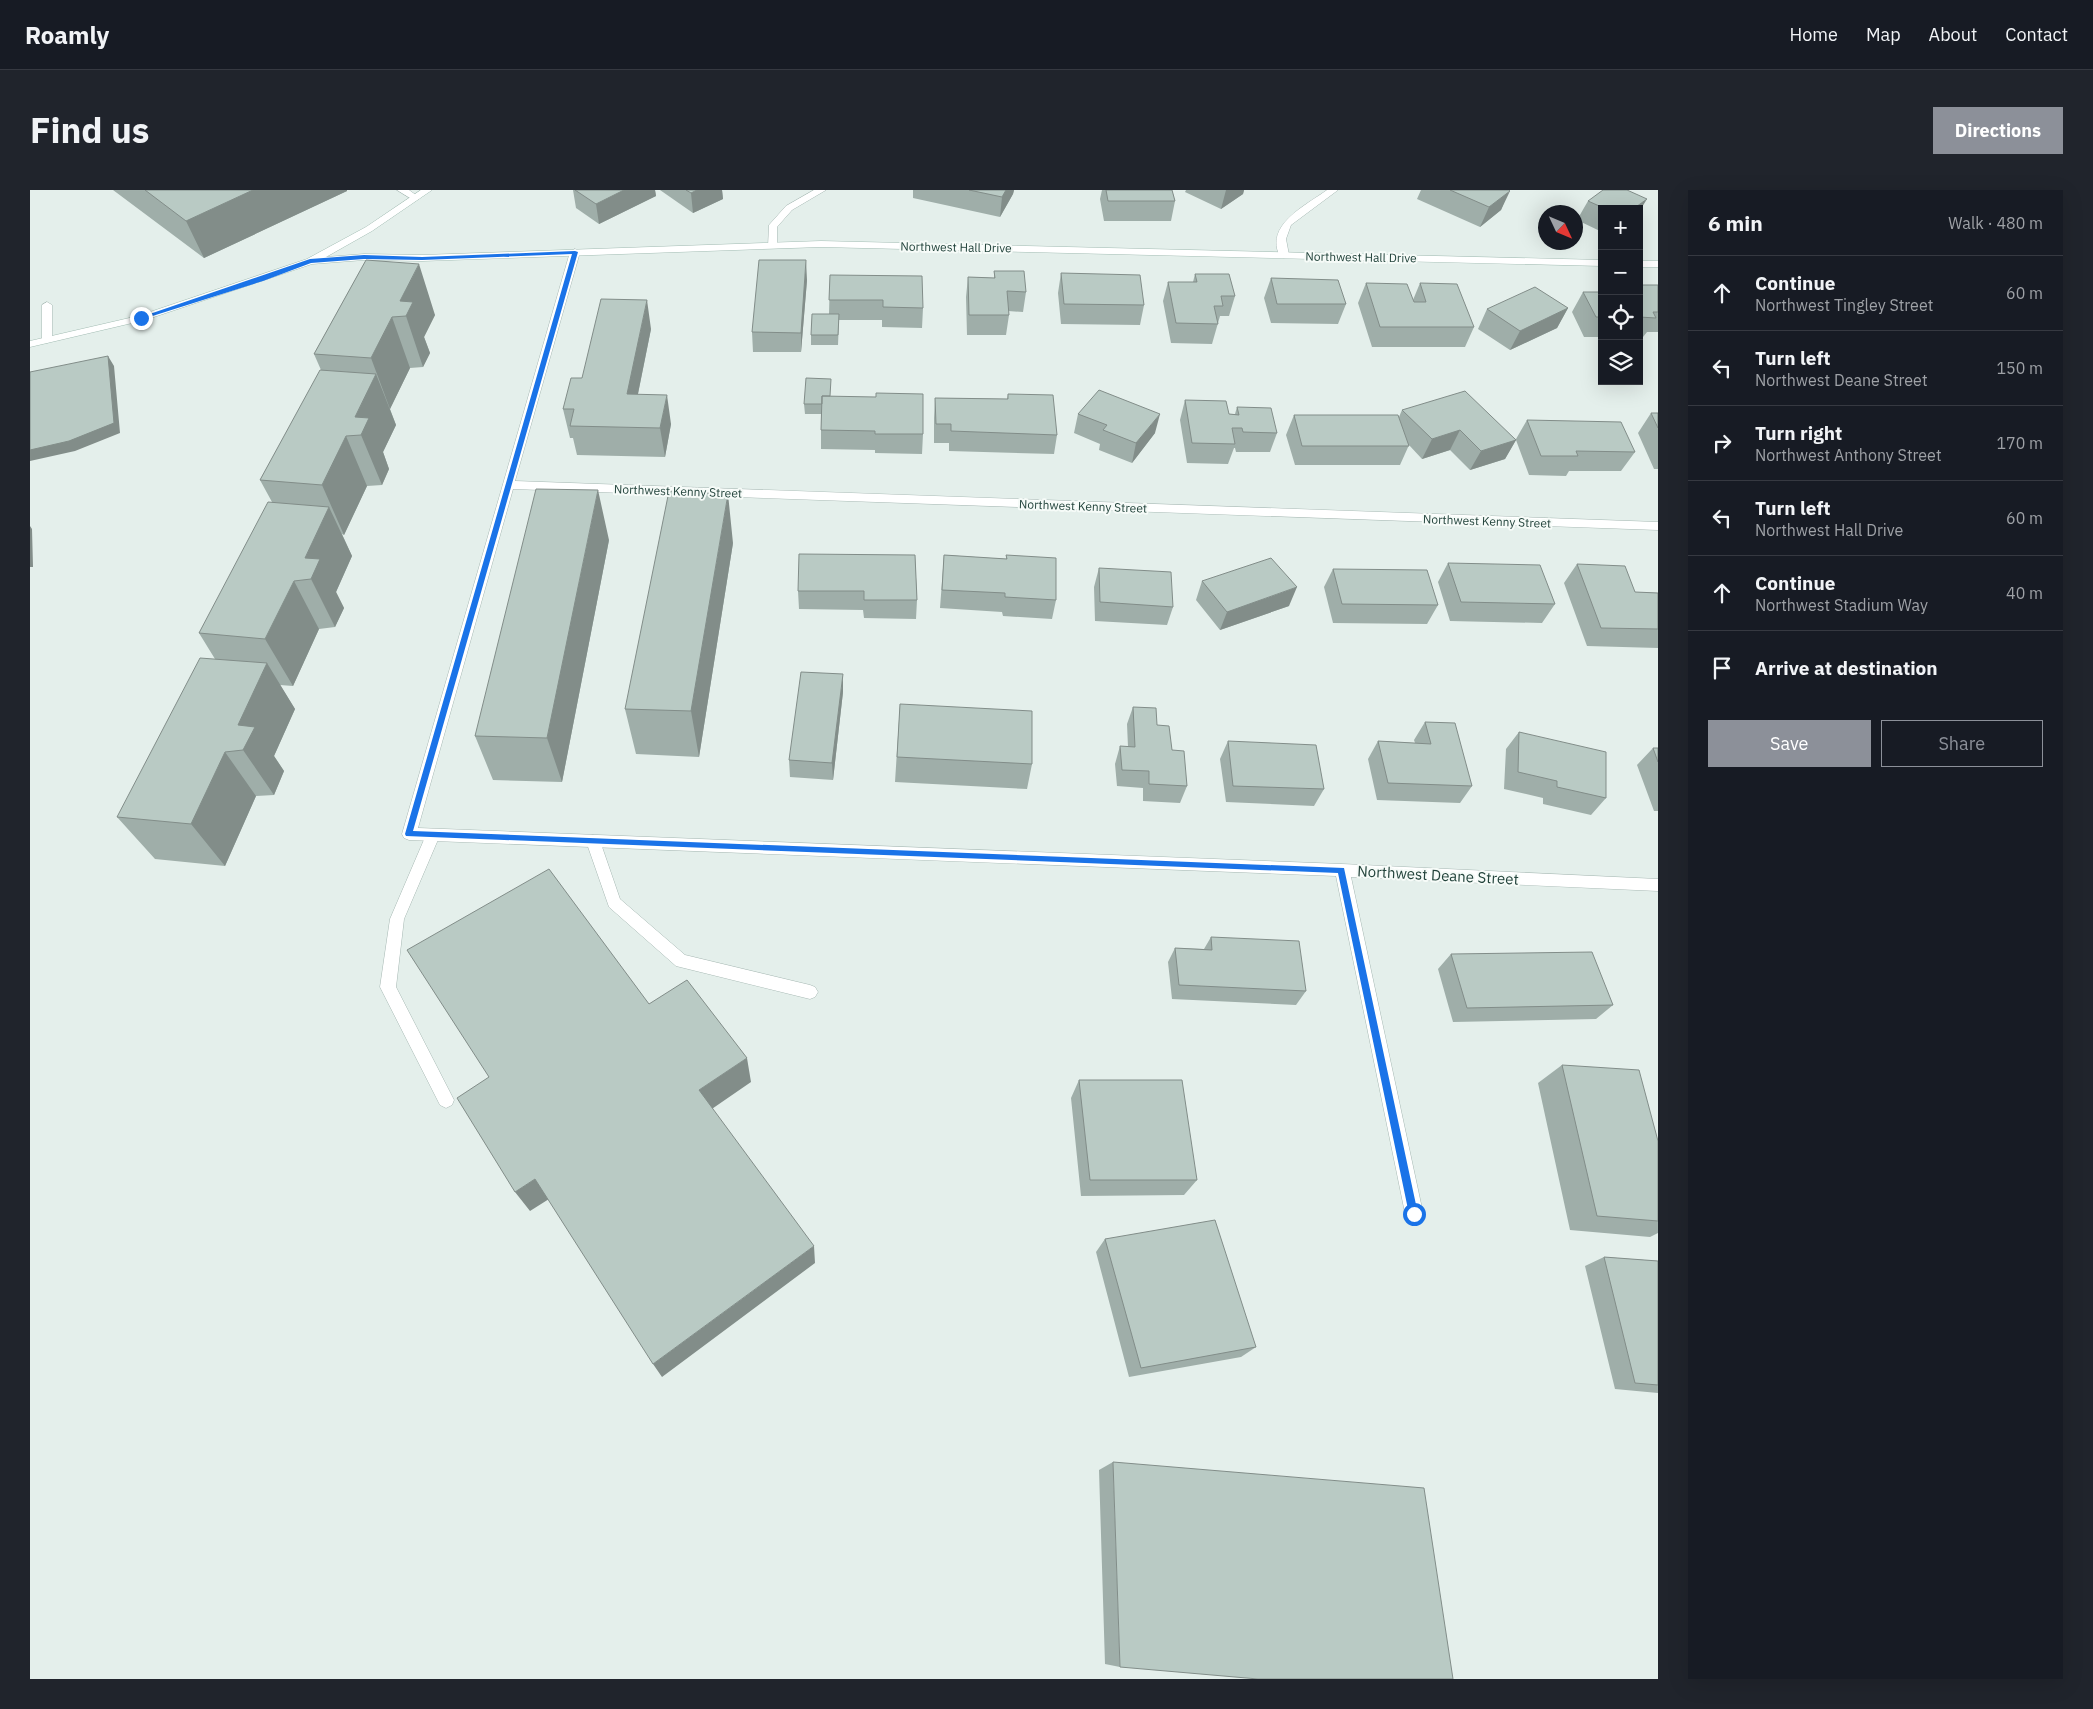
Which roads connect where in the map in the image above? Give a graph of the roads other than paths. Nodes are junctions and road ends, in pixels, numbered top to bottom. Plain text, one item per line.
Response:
1 (402, 190) edge
2 (427, 190) edge
3 (821, 190) edge
4 (1333, 190) edge
5 (415, 198) junction
6 (772, 245) junction
7 (575, 252) junction
8 (1284, 255) junction
9 (310, 261) junction
10 (1598, 263) edge
11 (1643, 264) edge
12 (1658, 264) edge
13 (47, 305) dead end
14 (47, 340) junction
15 (30, 344) edge
16 (507, 484) junction
17 (1658, 526) edge
18 (433, 834) junction
19 (593, 841) junction
20 (1342, 870) junction
21 (1658, 885) edge
22 (810, 992) dead end
23 (446, 1100) dead end
24 (1414, 1214) dead end

1 - 5 street
2 - 5 street
3 - 6 street
4 - 8 street
5 - 9 street
6 - 7 street, Northwest Hall Drive
6 - 8 street, Northwest Hall Drive
7 - 9 street, Northwest Hall Drive
7 - 16 street
8 - 10 street, Northwest Hall Drive
9 - 14 street
11 - 12 street
13 - 14 street
14 - 15 street
16 - 17 street, Northwest Kenny Street
16 - 18 street, Northwest Deane Street
18 - 19 street, Northwest Deane Street
18 - 23 street
19 - 20 street, Northwest Deane Street
19 - 22 street
20 - 21 street, Northwest Deane Street
20 - 24 street

